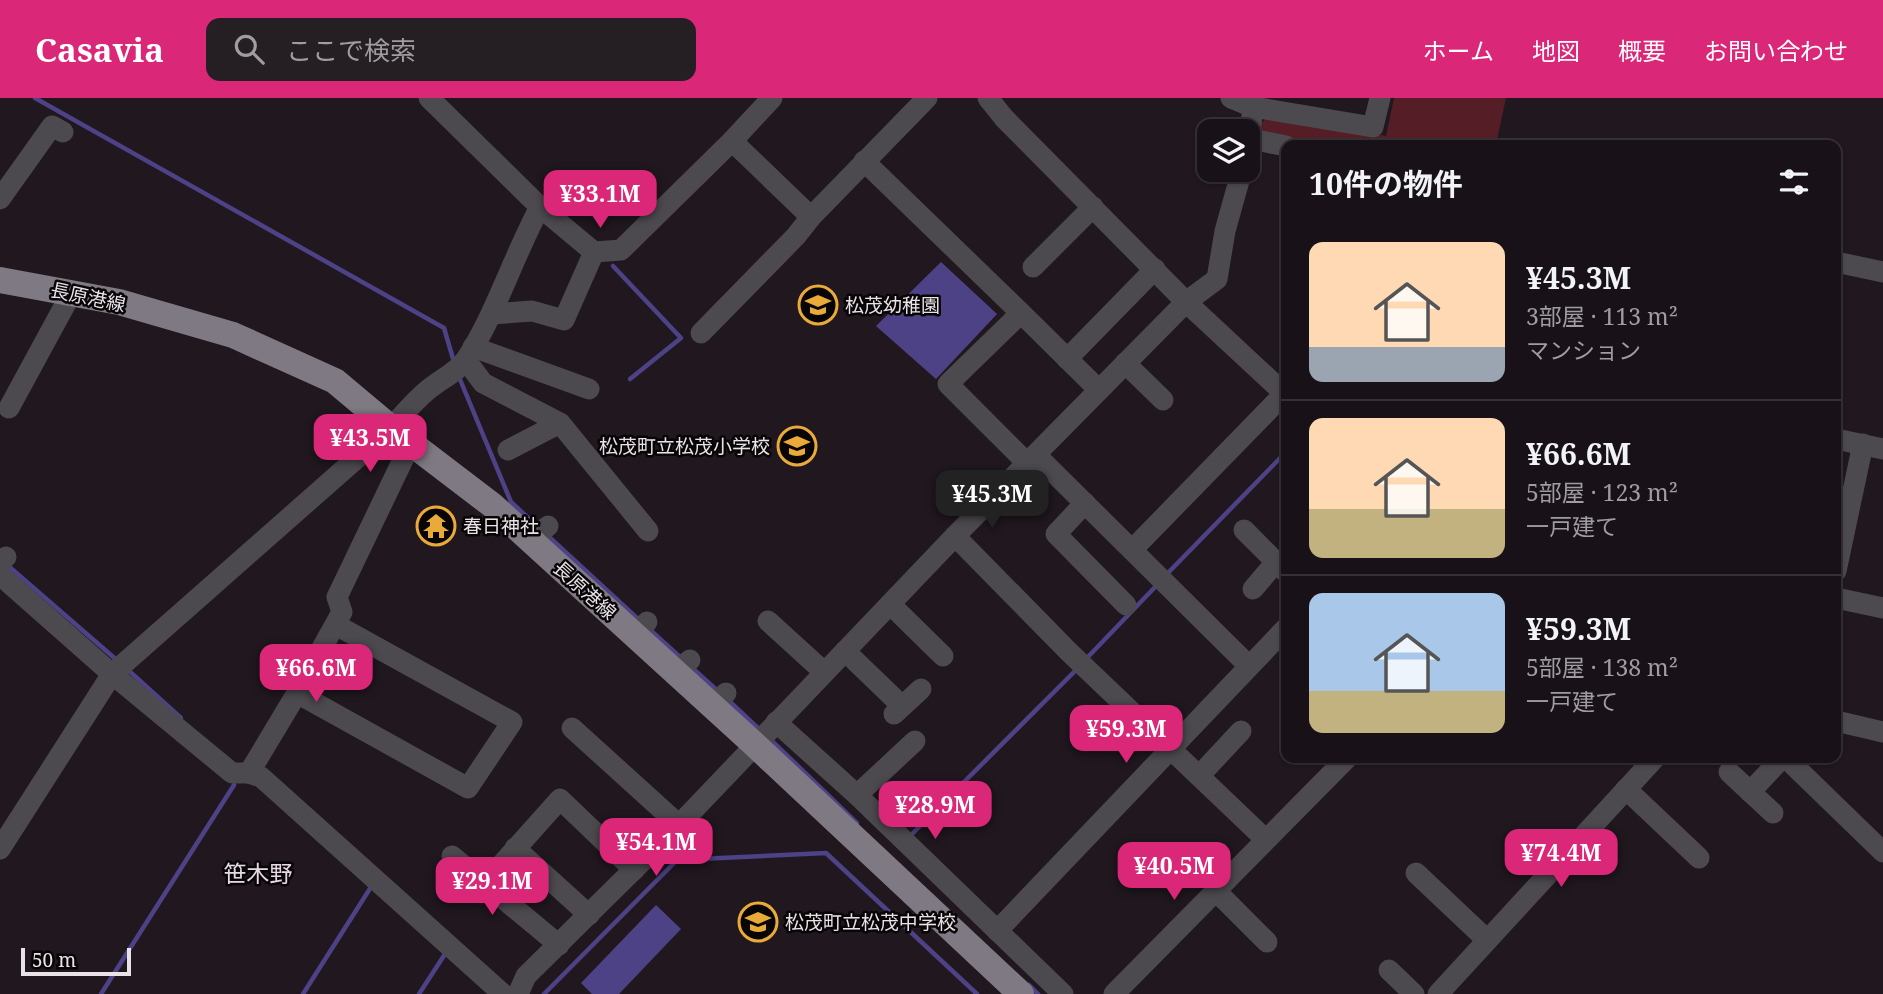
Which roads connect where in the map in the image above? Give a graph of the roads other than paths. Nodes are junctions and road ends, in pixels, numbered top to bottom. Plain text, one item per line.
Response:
1 (429, 98) edge
2 (772, 98) edge
3 (927, 98) edge
4 (988, 98) edge
5 (1231, 98) edge
6 (1380, 98) edge
7 (1253, 107) junction
8 (1252, 119) edge
9 (63, 132) dead end
10 (732, 141) junction
11 (1260, 145) edge
12 (1281, 146) edge
13 (864, 161) junction
14 (1239, 182) edge
15 (0, 199) edge
16 (540, 207) junction
17 (1093, 207) junction
18 (811, 217) junction
19 (594, 252) junction
20 (1841, 263) edge
21 (1034, 267) dead end
22 (1155, 269) junction
23 (1883, 272) edge
24 (0, 280) edge
25 (72, 292) junction
26 (1186, 302) junction
27 (1021, 313) junction
28 (492, 314) junction
29 (701, 333) dead end
30 (469, 353) junction
31 (1067, 359) junction
32 (1125, 363) junction
33 (589, 389) dead end
34 (1098, 390) junction
35 (1281, 390) edge
36 (1281, 398) edge
37 (1163, 400) dead end
38 (9, 408) dead end
39 (560, 423) junction
40 (401, 435) junction
41 (1841, 440) edge
42 (1873, 446) edge
43 (508, 450) dead end
44 (1032, 459) junction
45 (1085, 503) junction
46 (1244, 530) dead end
47 (648, 531) dead end
48 (955, 536) junction
49 (1132, 550) junction
50 (1841, 554) edge
51 (2, 564) edge
52 (1281, 567) edge
53 (1253, 589) dead end
54 (1841, 599) edge
55 (890, 604) junction
56 (1126, 605) dead end
57 (1883, 608) edge
58 (339, 619) junction
59 (768, 621) dead end
60 (1281, 633) edge
61 (845, 651) junction
62 (943, 656) dead end
63 (1249, 666) junction
64 (824, 672) junction
65 (112, 674) junction
66 (921, 689) dead end
67 (298, 693) junction
68 (1841, 722) edge
69 (572, 728) dead end
70 (1241, 731) dead end
71 (1883, 732) edge
72 (765, 734) junction
73 (915, 741) dead end
74 (1170, 748) junction
75 (1342, 763) edge
76 (1650, 763) edge
77 (1779, 763) edge
78 (1789, 763) edge
79 (1729, 772) dead end
80 (249, 773) junction
81 (1199, 776) junction
82 (1626, 789) junction
83 (1751, 792) junction
84 (857, 795) junction
85 (1773, 813) dead end
86 (678, 825) junction
87 (1265, 839) junction
88 (515, 848) junction
89 (0, 849) edge
90 (1883, 852) edge
91 (452, 856) dead end
92 (1701, 857) dead end
93 (634, 870) junction
94 (1416, 873) dead end
95 (485, 883) junction
96 (1215, 890) junction
97 (589, 915) junction
98 (997, 931) junction
99 (1487, 940) junction
100 (1267, 943) dead end
101 (559, 945) junction
102 (1389, 970) dead end
103 (503, 994) edge
104 (519, 994) edge
105 (1021, 994) edge
106 (1063, 994) edge
107 (1114, 994) edge
108 (1414, 994) edge
109 (1438, 994) edge

1 - 16 street
2 - 10 street
3 - 13 street
4 - 17 street
5 - 7 street
6 - 7 street
7 - 8 street
9 - 15 street
10 - 18 street
10 - 19 street
11 - 12 street
13 - 18 street
13 - 27 street
14 - 26 street
16 - 19 street
16 - 28 street
17 - 21 street
17 - 22 street
18 - 29 street
19 - 28 street
20 - 23 street
22 - 26 street
22 - 31 street
24 - 25 main road, 長原港線
25 - 38 street
25 - 40 main road, 長原港線
26 - 32 street
26 - 35 street
27 - 31 street
27 - 44 street
28 - 30 street
30 - 33 street
30 - 39 street
30 - 40 street
31 - 34 street
32 - 34 street
32 - 37 street
34 - 44 street
36 - 49 street
39 - 43 street
39 - 47 street
40 - 58 street
40 - 65 street
40 - 72 main road, 長原港線
41 - 42 street
42 - 50 street
44 - 45 street
44 - 48 street
45 - 49 street
45 - 56 street
46 - 52 street
48 - 55 street
48 - 74 street
49 - 63 street
51 - 65 street
52 - 53 street
54 - 57 street
55 - 61 street
55 - 62 street
58 - 67 street
58 - 67 street
59 - 64 street
60 - 63 street
61 - 64 street
61 - 66 street
63 - 74 street
64 - 72 street
65 - 80 street
65 - 89 street
67 - 80 street
68 - 71 street
69 - 86 street
70 - 81 street
72 - 84 street
72 - 86 street
72 - 105 main road, 長原港線
73 - 84 street
74 - 81 street
74 - 98 street
75 - 87 street
76 - 82 street
77 - 83 street
78 - 90 street
79 - 83 street
80 - 103 street
81 - 87 street
82 - 92 street
82 - 99 street
83 - 85 street
84 - 98 street
86 - 93 street
87 - 96 street
88 - 93 street
88 - 95 street
88 - 97 street
91 - 95 street
93 - 97 street
94 - 99 street
95 - 101 street
96 - 100 street
96 - 107 street
97 - 101 street
98 - 106 street
99 - 109 street
101 - 104 street
102 - 108 street

